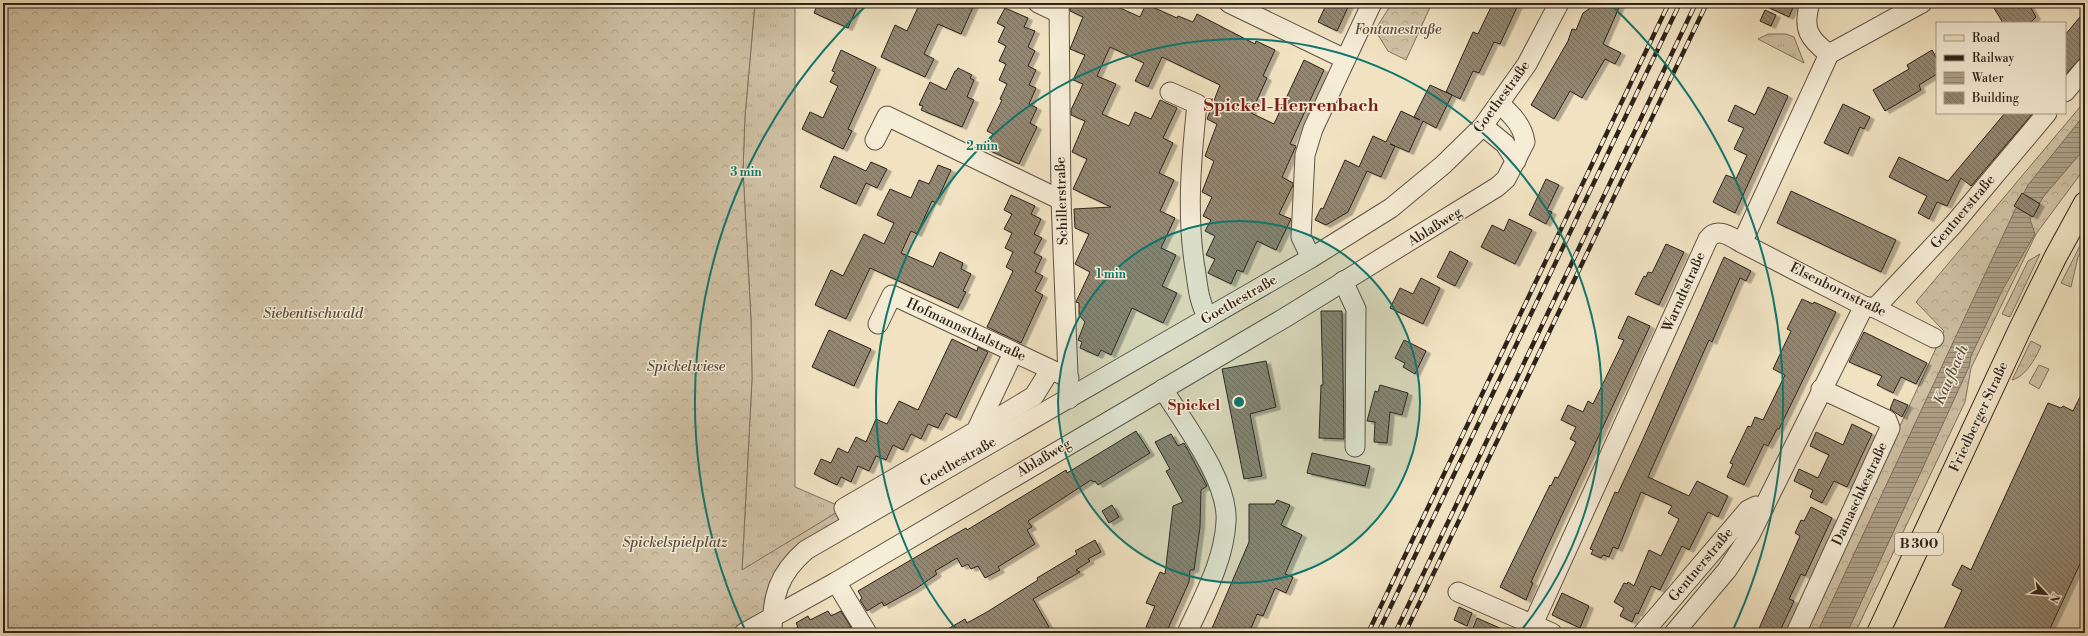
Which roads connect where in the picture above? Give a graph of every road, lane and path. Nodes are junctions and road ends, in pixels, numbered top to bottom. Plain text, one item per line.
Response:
1 (1038, 3) edge
2 (1229, 3) edge
3 (1372, 3) edge
4 (1558, 3) edge
5 (1810, 3) edge
6 (1922, 3) edge
7 (1059, 8) edge
8 (1829, 54) junction
9 (1345, 60) junction
10 (2085, 68) edge
11 (2066, 91) edge
12 (1170, 92) dead end
13 (1500, 104) junction
14 (2046, 114) edge
15 (1483, 126) junction
16 (875, 140) dead end
17 (1516, 161) junction
18 (1061, 200) junction
19 (2085, 203) edge
20 (1742, 242) junction
21 (1311, 258) junction
22 (1343, 281) junction
23 (1869, 307) junction
24 (1208, 318) junction
25 (878, 324) dead end
26 (1934, 338) dead end
27 (1013, 353) junction
28 (1050, 370) junction
29 (1068, 378) junction
30 (1163, 389) junction
31 (1821, 389) junction
32 (1069, 399) junction
33 (976, 431) junction
34 (1355, 447) dead end
35 (1764, 508) junction
36 (852, 523) junction
37 (836, 582) junction
38 (1458, 592) dead end
39 (1533, 624) junction
40 (772, 625) edge
41 (744, 633) edge
42 (867, 633) edge
43 (1187, 633) edge
44 (1552, 633) edge
45 (1643, 633) edge
46 (1674, 633) edge
47 (1796, 633) edge
48 (1878, 633) edge

1 - 7 street
2 - 9 street
3 - 9 street
4 - 13 street, Goethestraße
5 - 8 street
6 - 8 street
7 - 18 street, Schillerstraße
8 - 20 street
9 - 21 street
10 - 11 street
12 - 24 street
13 - 15 street, Goethestraße
13 - 17 street, Ablaßweg
14 - 23 street, Gentnerstraße
15 - 17 street
15 - 21 street, Goethestraße
16 - 18 street
17 - 22 street, Ablaßweg
18 - 29 street, Schillerstraße
19 - 48 main road, Friedberger Straße / B 300
20 - 23 street, Elsenbornstraße
20 - 39 street, Warndtstraße
21 - 24 street, Goethestraße
22 - 30 street, Ablaßweg
22 - 34 street
23 - 26 street, Elsenbornstraße
23 - 31 street, Gentnerstraße
24 - 32 street, Goethestraße
25 - 27 street, Hofmannsthalstraße
27 - 28 street, Hofmannsthalstraße
27 - 33 street, Goethestraße
28 - 29 street, Hofmannsthalstraße
28 - 33 street, Goethestraße
29 - 32 street, Schillerstraße
30 - 37 street, Ablaßweg
30 - 43 street
31 - 35 street, Gentnerstraße
31 - 47 street, Damaschkestraße
32 - 36 street, Goethestraße
33 - 36 street, Goethestraße
35 - 45 street, Gentnerstraße
35 - 46 street, Gentnerstraße
36 - 40 street, Goethestraße
37 - 40 street, Ablaßweg
37 - 42 street
38 - 39 street
39 - 44 street
40 - 41 street, Ablaßweg

